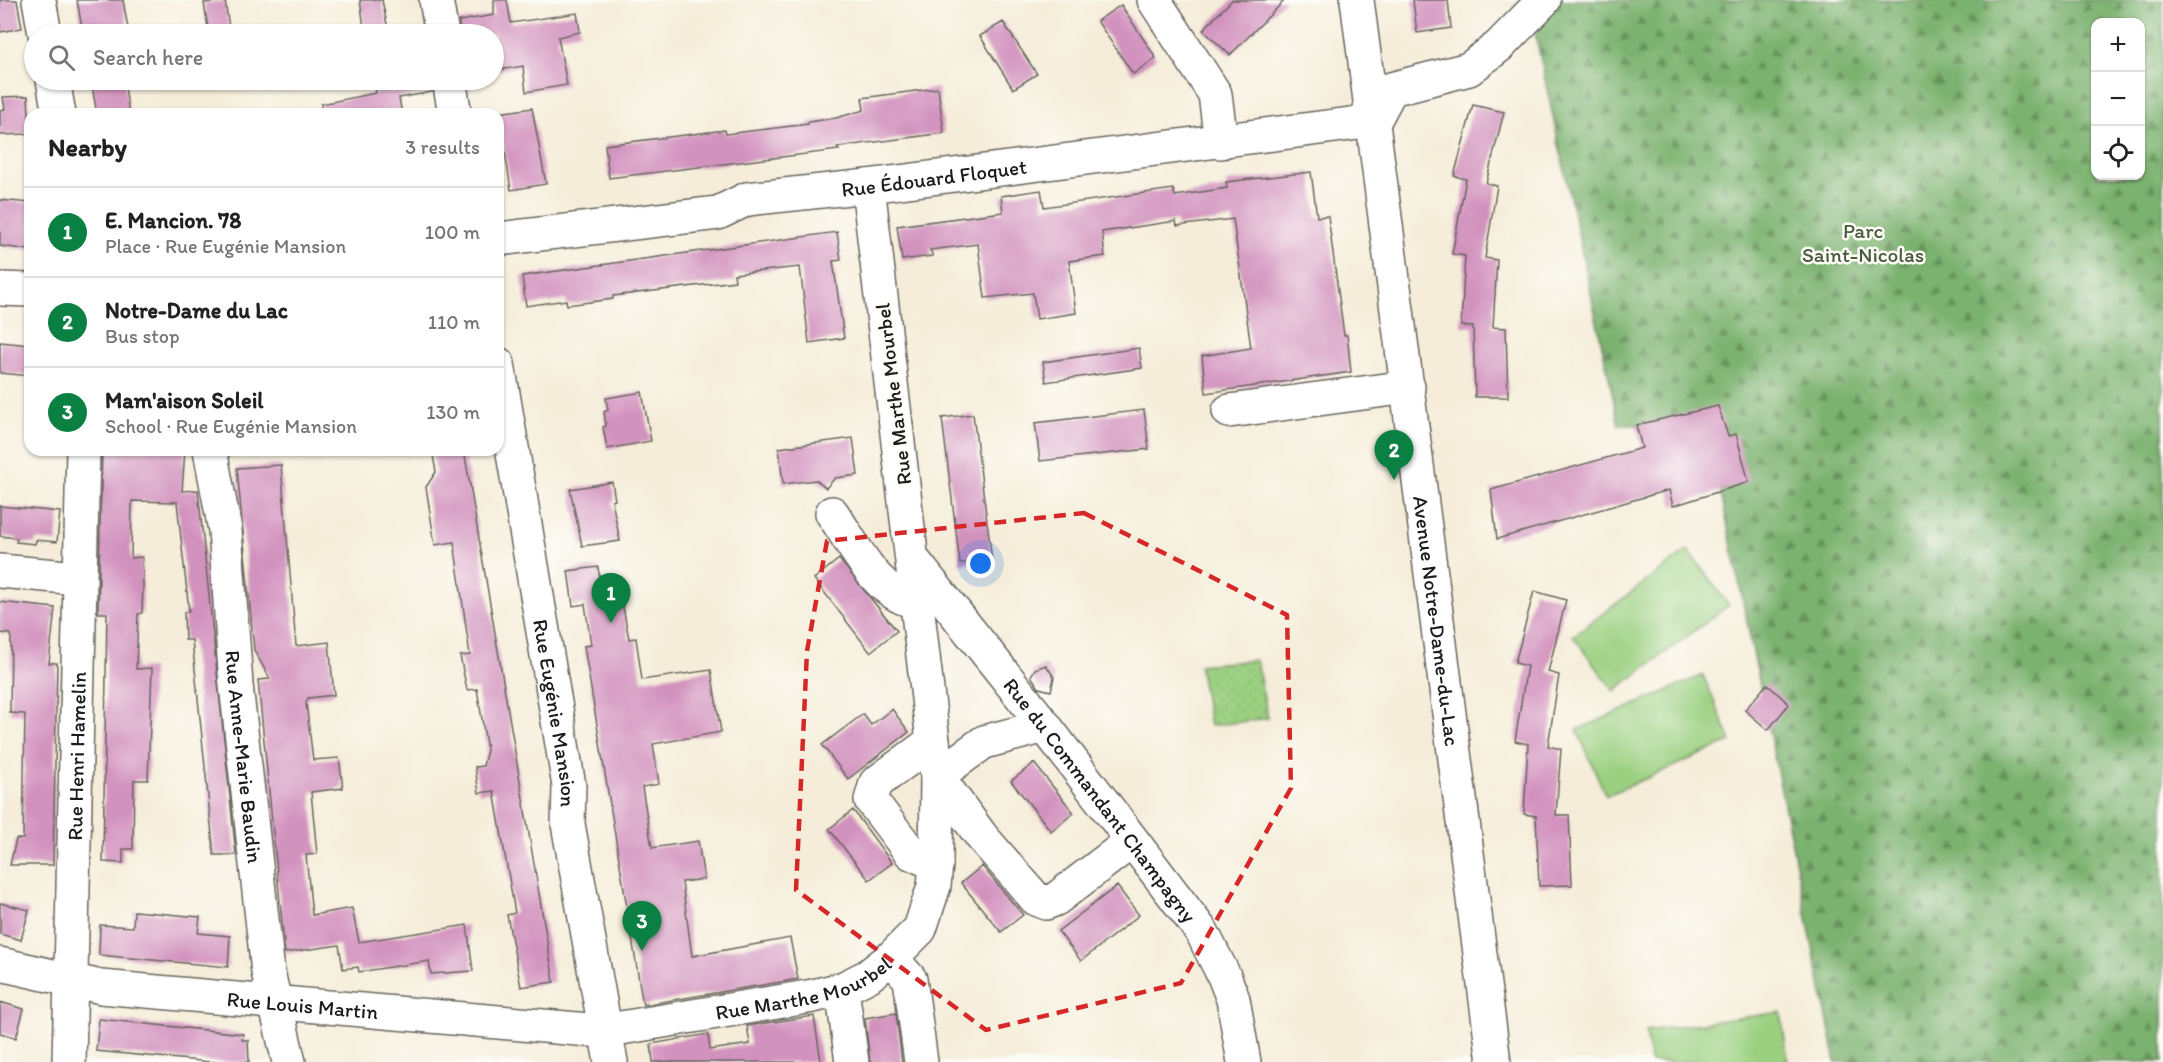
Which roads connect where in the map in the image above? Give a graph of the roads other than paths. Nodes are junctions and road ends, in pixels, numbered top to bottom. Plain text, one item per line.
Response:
1 (39, 0) edge
2 (436, 0) edge
3 (1154, 0) edge
4 (1357, 0) edge
5 (1544, 0) edge
6 (43, 24) edge
7 (440, 24) edge
8 (55, 90) edge
9 (451, 90) edge
10 (58, 108) edge
11 (454, 108) edge
12 (1374, 121) junction
13 (1221, 142) junction
14 (868, 186) junction
15 (504, 238) edge
16 (0, 289) edge
17 (24, 290) edge
18 (1408, 387) junction
19 (504, 400) edge
20 (1229, 411) dead end
21 (83, 456) edge
22 (211, 456) edge
23 (832, 513) dead end
24 (914, 561) junction
25 (0, 571) edge
26 (78, 578) junction
27 (918, 602) junction
28 (1045, 726) junction
29 (933, 741) junction
30 (937, 776) junction
31 (1132, 841) junction
32 (936, 864) junction
33 (891, 958) junction
34 (0, 964) edge
35 (70, 980) junction
36 (842, 989) junction
37 (275, 1002) junction
38 (606, 1029) junction
39 (69, 1062) edge
40 (289, 1062) edge
41 (611, 1062) edge
42 (852, 1062) edge
43 (921, 1062) edge
44 (1244, 1062) edge
45 (1494, 1062) edge

1 - 6 street
2 - 7 street
3 - 13 street
4 - 12 street, Avenue Notre-Dame-du-Lac
5 - 12 street
8 - 10 street
9 - 11 street
12 - 13 street, Rue Édouard Floquet
12 - 18 street, Avenue Notre-Dame-du-Lac
13 - 14 street, Rue Édouard Floquet
14 - 15 street, Rue Édouard Floquet
14 - 24 street, Rue Marthe Mourbel
16 - 17 street
18 - 20 street
18 - 45 street, Avenue Notre-Dame-du-Lac
19 - 38 street, Rue Eugénie Mansion
21 - 26 street, Rue Henri Hamelin
22 - 37 street, Rue Anne-Marie Baudin
23 - 27 street
24 - 27 street, Rue Marthe Mourbel
24 - 28 street, Rue du Commandant Champagny
25 - 26 street
26 - 35 street, Rue Henri Hamelin
27 - 29 street, Rue Marthe Mourbel
28 - 30 street
28 - 31 street, Rue du Commandant Champagny
29 - 30 street, Rue Marthe Mourbel
29 - 32 street
30 - 31 street
30 - 32 street, Rue Marthe Mourbel
31 - 44 street, Rue du Commandant Champagny
32 - 33 street, Rue Marthe Mourbel
33 - 36 street, Rue Marthe Mourbel
33 - 43 street
34 - 35 street, Rue Louis Martin
35 - 37 street, Rue Louis Martin
35 - 39 street, Rue Henri Hamelin
36 - 38 street, Rue Marthe Mourbel
36 - 42 street
37 - 38 street, Rue Louis Martin
37 - 40 street, Rue Anne-Marie Baudin
38 - 41 street, Rue Eugénie Mansion

